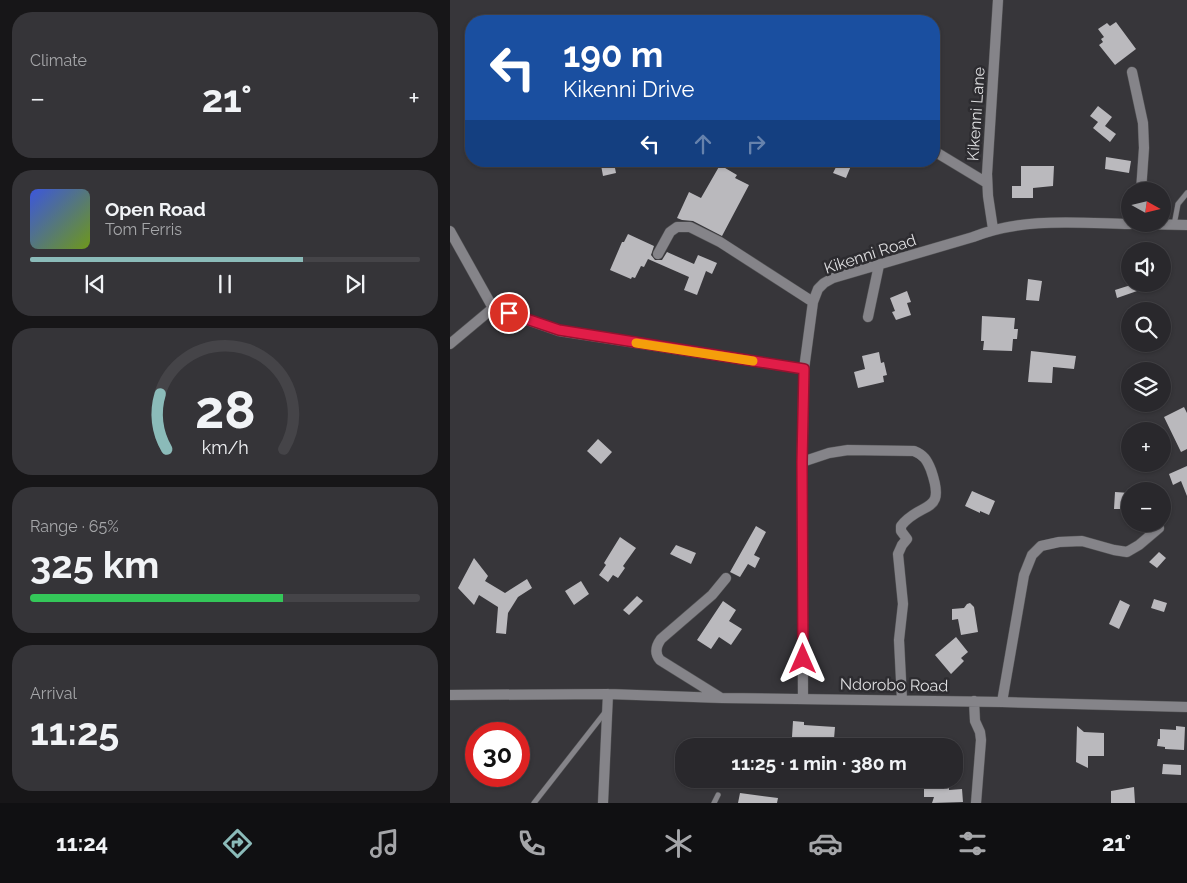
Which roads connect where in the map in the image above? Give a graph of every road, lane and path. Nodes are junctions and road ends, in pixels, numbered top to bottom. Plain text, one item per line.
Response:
1 (998, 0) edge
2 (1132, 72) dead end
3 (940, 155) edge
4 (1142, 182) edge
5 (987, 183) junction
6 (1187, 193) edge
7 (1121, 224) edge
8 (1171, 225) edge
9 (1174, 225) junction
10 (1187, 225) edge
11 (993, 229) junction
12 (450, 231) edge
13 (658, 254) dead end
14 (879, 265) junction
15 (813, 302) junction
16 (494, 308) junction
17 (868, 317) dead end
18 (450, 344) edge
19 (804, 369) junction
20 (802, 462) junction
21 (1155, 532) edge
22 (726, 578) dead end
23 (608, 694) junction
24 (450, 695) edge
25 (722, 698) junction
26 (803, 699) junction
27 (902, 700) junction
28 (974, 701) junction
29 (1002, 702) junction
30 (1187, 707) edge
31 (608, 709) junction
32 (718, 795) dead end
33 (534, 803) edge
34 (603, 803) edge
35 (714, 803) edge
36 (976, 803) edge

1 - 5 street, Kikenni Lane
2 - 4 street
3 - 5 street
5 - 11 street, Kikenni Lane
6 - 9 lane
7 - 11 street, Kikenni Road
8 - 9 street
9 - 10 street
11 - 14 street, Kikenni Road
12 - 16 street
13 - 15 street
14 - 15 street, Kikenni Road
14 - 17 street
15 - 19 street, Kikenni Road
16 - 18 street
16 - 19 street
19 - 20 street, Kikenni Road
20 - 26 street, Kikenni Road
20 - 27 street
21 - 29 street
22 - 25 street
23 - 24 street, Ndorobo Road
23 - 25 street, Ndorobo Road
23 - 31 street
25 - 26 street, Ndorobo Road
26 - 27 street, Ndorobo Road
27 - 28 street, Ndorobo Road
28 - 29 street, Ndorobo Road
28 - 36 street
29 - 30 street, Ndorobo Road
31 - 33 lane
31 - 34 street
32 - 35 lane

